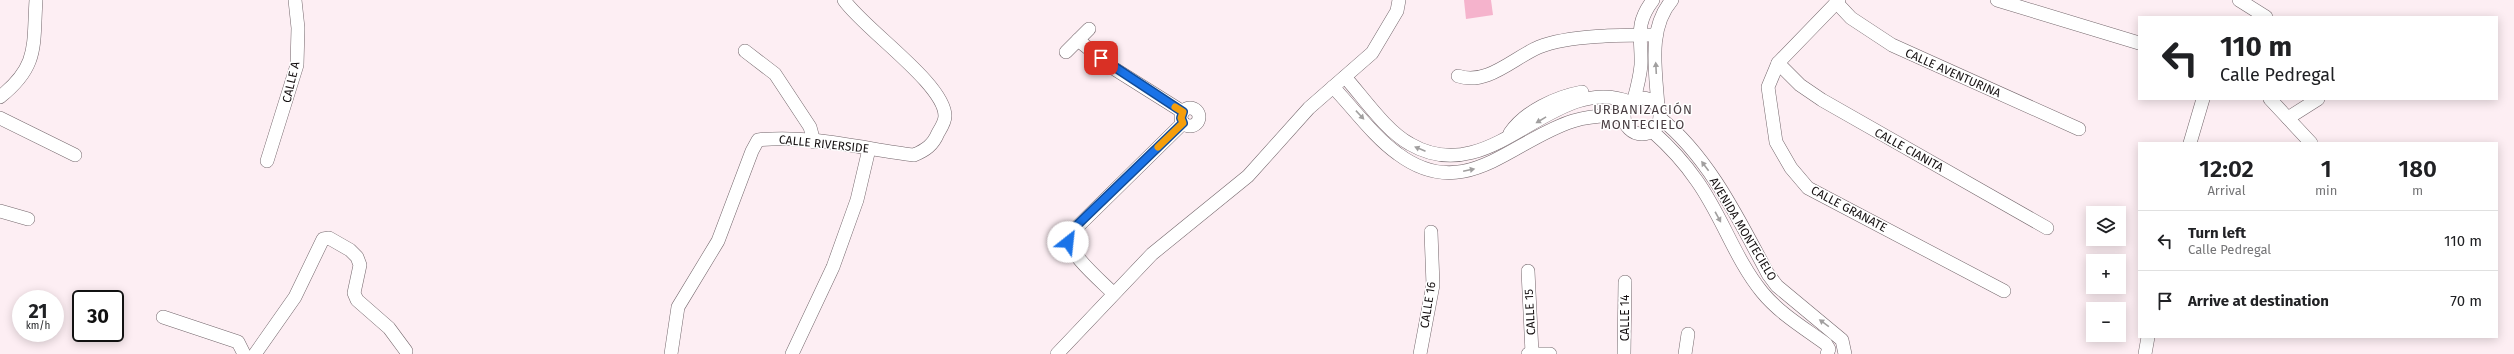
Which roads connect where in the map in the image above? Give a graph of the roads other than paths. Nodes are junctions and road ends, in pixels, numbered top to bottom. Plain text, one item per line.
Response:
1 (36, 0) edge
2 (295, 0) edge
3 (844, 0) edge
4 (1399, 0) edge
5 (1653, 0) edge
6 (1672, 0) edge
7 (1997, 0) edge
8 (2239, 0) edge
9 (1837, 1) edge
10 (2264, 16) edge
11 (1089, 29) dead end
12 (1639, 35) junction
13 (1655, 35) junction
14 (1078, 40) junction
15 (2138, 43) edge
16 (745, 51) dead end
17 (1066, 52) dead end
18 (1778, 63) junction
19 (1458, 76) dead end
20 (1345, 77) junction
21 (1333, 87) junction
22 (0, 97) edge
23 (2203, 100) edge
24 (2271, 100) edge
25 (2316, 100) edge
26 (1632, 101) junction
27 (1659, 112) junction
28 (1624, 117) junction
29 (0, 118) edge
30 (2288, 118) junction
31 (2079, 129) dead end
32 (1652, 131) junction
33 (814, 142) junction
34 (2190, 142) edge
35 (2310, 142) edge
36 (869, 149) junction
37 (75, 155) dead end
38 (268, 161) dead end
39 (0, 211) edge
40 (28, 219) dead end
41 (2047, 228) dead end
42 (1430, 232) dead end
43 (1528, 271) dead end
44 (1625, 282) dead end
45 (2004, 291) dead end
46 (1113, 293) junction
47 (163, 318) dead end
48 (1688, 334) dead end
49 (2148, 338) edge
50 (406, 351) dead end
51 (244, 354) edge
52 (255, 354) edge
53 (671, 354) edge
54 (792, 354) edge
55 (1058, 354) edge
56 (1420, 354) edge
57 (1530, 354) edge
58 (1550, 354) edge
59 (1624, 354) edge
60 (1685, 354) edge
61 (1827, 354) edge
62 (1845, 354) edge
63 (2145, 354) edge

1 - 22 street
2 - 38 street, CALLE A
3 - 36 street, CALLE RIVERSIDE
4 - 20 street
5 - 12 street
6 - 13 street
7 - 15 street
8 - 10 street
9 - 18 street, CALLE GRANATE
9 - 31 street, CALLE AVENTURINA
11 - 14 street
12 - 13 street
12 - 19 street
12 - 26 street
27 -> 13 street
14 - 17 street
14 - 46 street
16 - 33 street
18 - 41 street, CALLE CIANITA
18 - 45 street, CALLE GRANATE
20 - 21 street
26 -> 20 street
21 -> 28 street
21 - 46 street
23 - 34 street
24 - 30 street
25 - 30 street
26 - 27 street
26 - 28 street
27 - 32 street
62 -> 27 street, AVENIDA MONTECIELO
28 - 32 street
29 - 37 street
30 - 35 street
32 -> 61 street, AVENIDA MONTECIELO
33 - 36 street, CALLE RIVERSIDE
33 - 53 street, CALLE RIVERSIDE
36 - 54 street
39 - 40 street
42 - 56 street, CALLE 16
43 - 57 street, CALLE 15
44 - 59 street, CALLE 14
46 - 55 street
47 - 51 street
48 - 60 street
49 - 63 street
50 - 52 street
57 - 58 street

